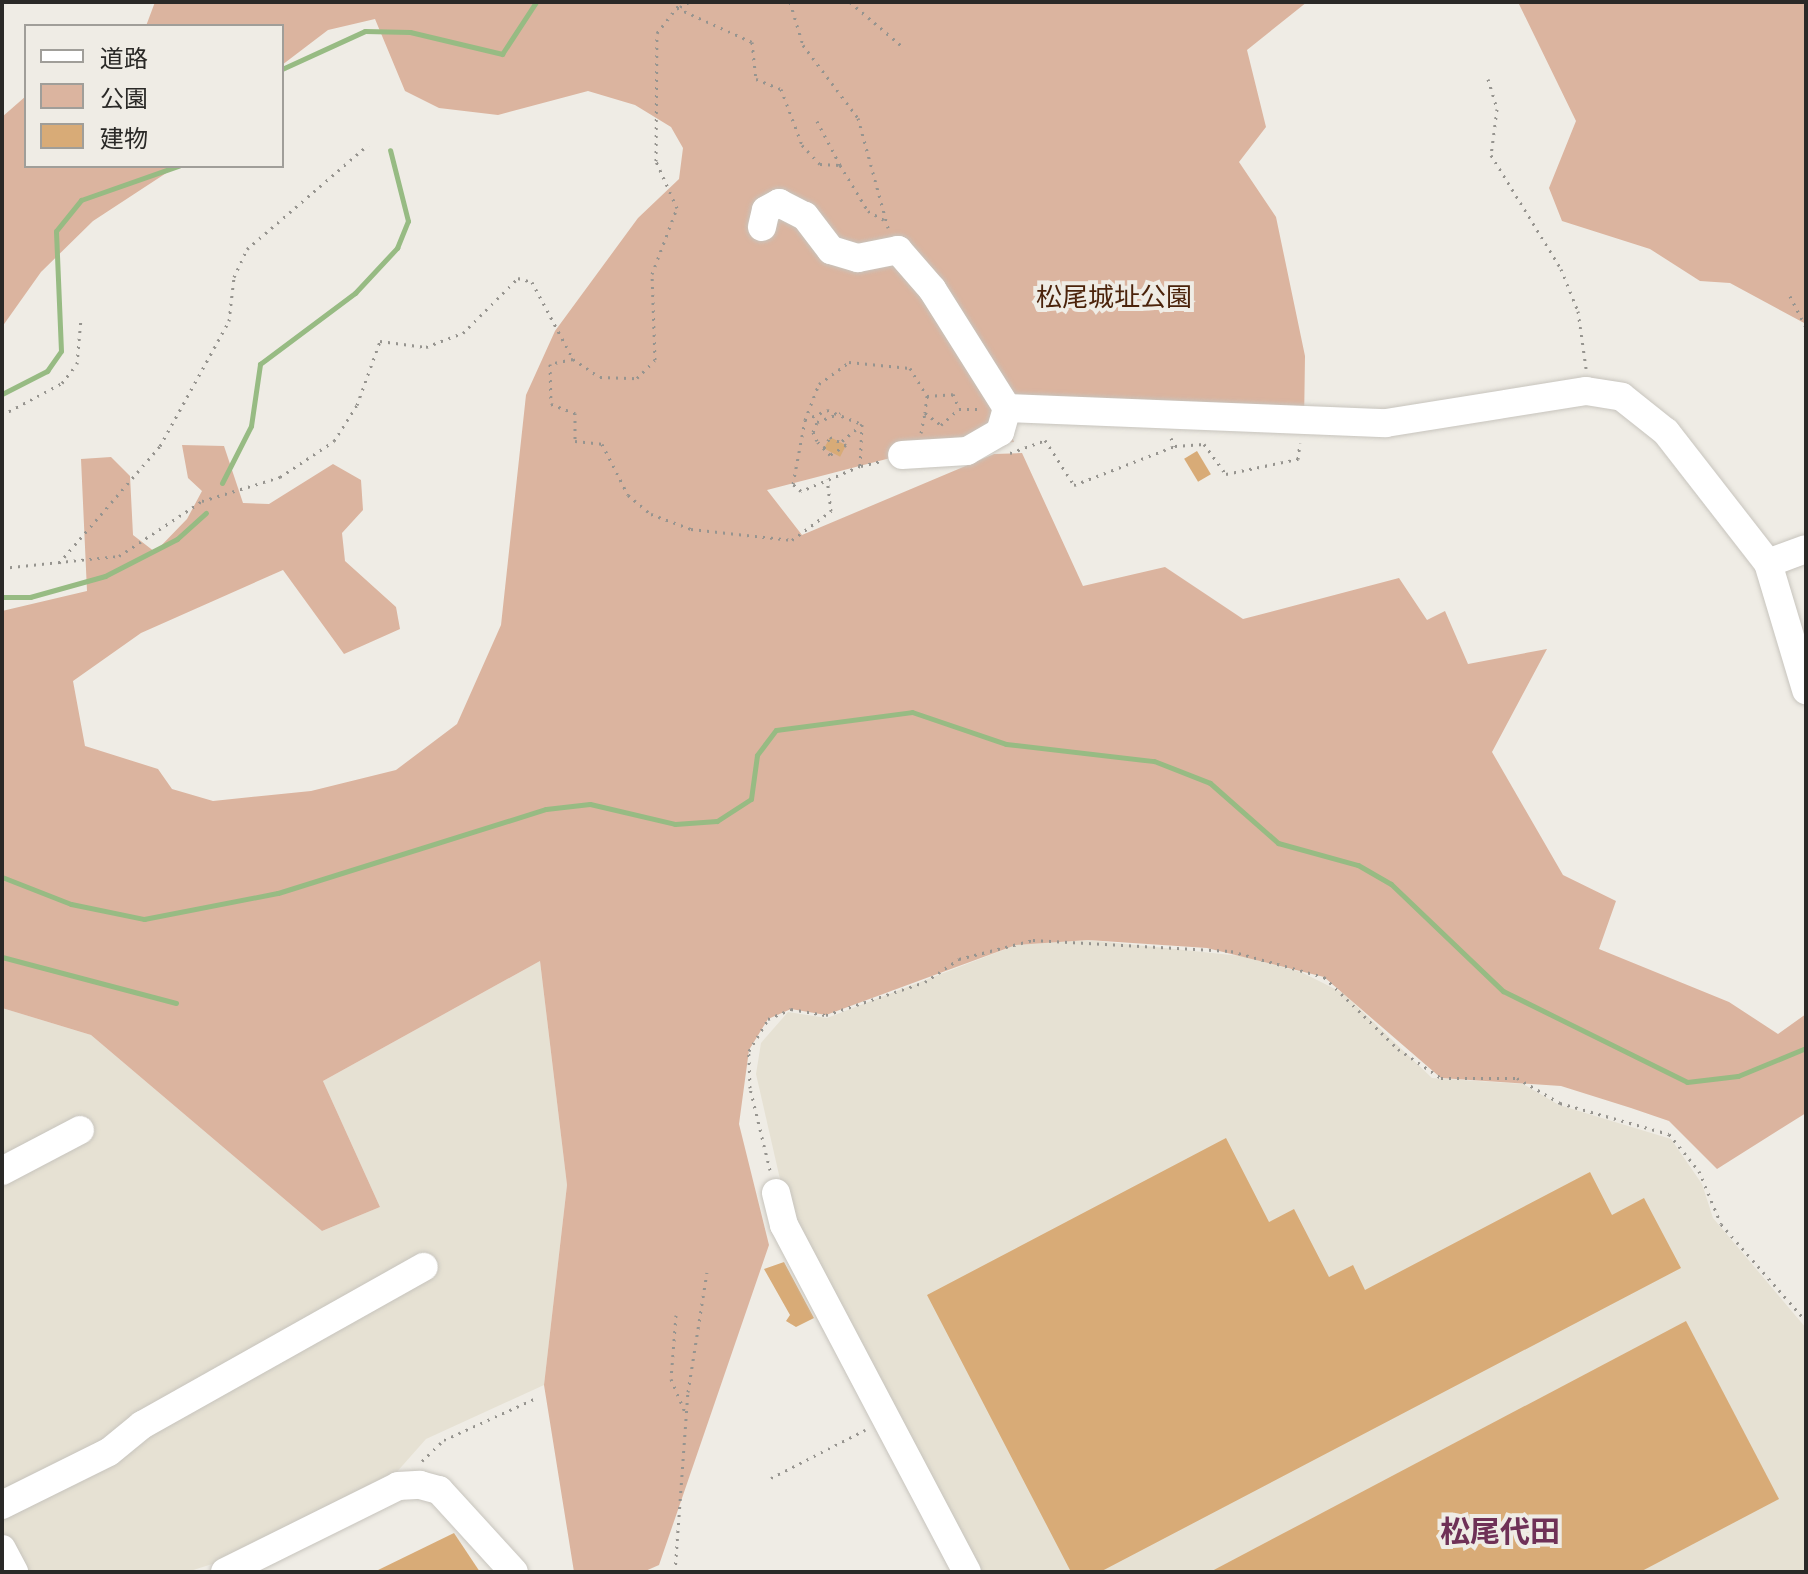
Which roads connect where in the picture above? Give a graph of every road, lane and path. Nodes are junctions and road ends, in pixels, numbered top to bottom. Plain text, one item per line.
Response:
1 (681, 2) edge
2 (689, 2) edge
3 (790, 2) edge
4 (850, 2) edge
5 (677, 8) junction
6 (904, 48) dead end
7 (1488, 79) dead end
8 (817, 121) dead end
9 (368, 145) dead end
10 (840, 165) junction
11 (884, 220) junction
12 (762, 227) dead end
13 (898, 250) junction
14 (1790, 296) dead end
15 (81, 318) dead end
16 (1806, 328) edge
17 (573, 359) junction
18 (1586, 391) junction
19 (927, 396) junction
20 (1007, 408) junction
21 (1159, 412) junction
22 (840, 413) junction
23 (2, 415) edge
24 (805, 420) junction
25 (862, 424) junction
26 (1304, 424) junction
27 (842, 441) junction
28 (1175, 446) junction
29 (824, 448) junction
30 (1022, 453) dead end
31 (902, 455) dead end
32 (827, 479) junction
33 (1806, 549) edge
34 (59, 563) junction
35 (1768, 563) junction
36 (2, 568) edge
37 (1806, 690) edge
38 (80, 1130) dead end
39 (2, 1171) edge
40 (776, 1193) joint
41 (424, 1267) dead end
42 (707, 1272) dead end
43 (676, 1315) dead end
44 (1806, 1321) edge
45 (536, 1398) dead end
46 (686, 1414) junction
47 (886, 1419) junction
48 (771, 1478) dead end
49 (420, 1485) junction
50 (2, 1505) edge
51 (2, 1549) edge
52 (14, 1572) edge
53 (225, 1572) edge
54 (514, 1572) edge
55 (675, 1572) edge
56 (967, 1572) edge

1 - 5 path
2 - 5 path
3 - 11 path
4 - 6 path
5 - 10 path
5 - 17 path
7 - 18 path
8 - 10 path
9 - 34 path
10 - 11 path
11 - 13 path
12 - 13 street
13 - 20 street
14 - 16 path
15 - 23 path
17 - 32 path
17 - 34 path
18 - 26 street
18 - 35 street
19 - 19 path
19 - 24 path
20 - 21 street
20 - 31 street
21 - 26 street
21 - 28 path
22 - 24 path
22 - 25 path
22 - 29 path
24 - 32 path
25 - 27 path
25 - 32 path
26 - 28 path
27 - 29 path
27 - 29 path
28 - 30 path
33 - 35 street
34 - 36 path
35 - 37 street
38 - 39 street
40 - 44 path
40 - 47 street
41 - 50 street
42 - 46 path
43 - 46 path
45 - 49 path
46 - 55 path
47 - 48 path
47 - 56 street
49 - 53 street
49 - 54 street
51 - 52 street

